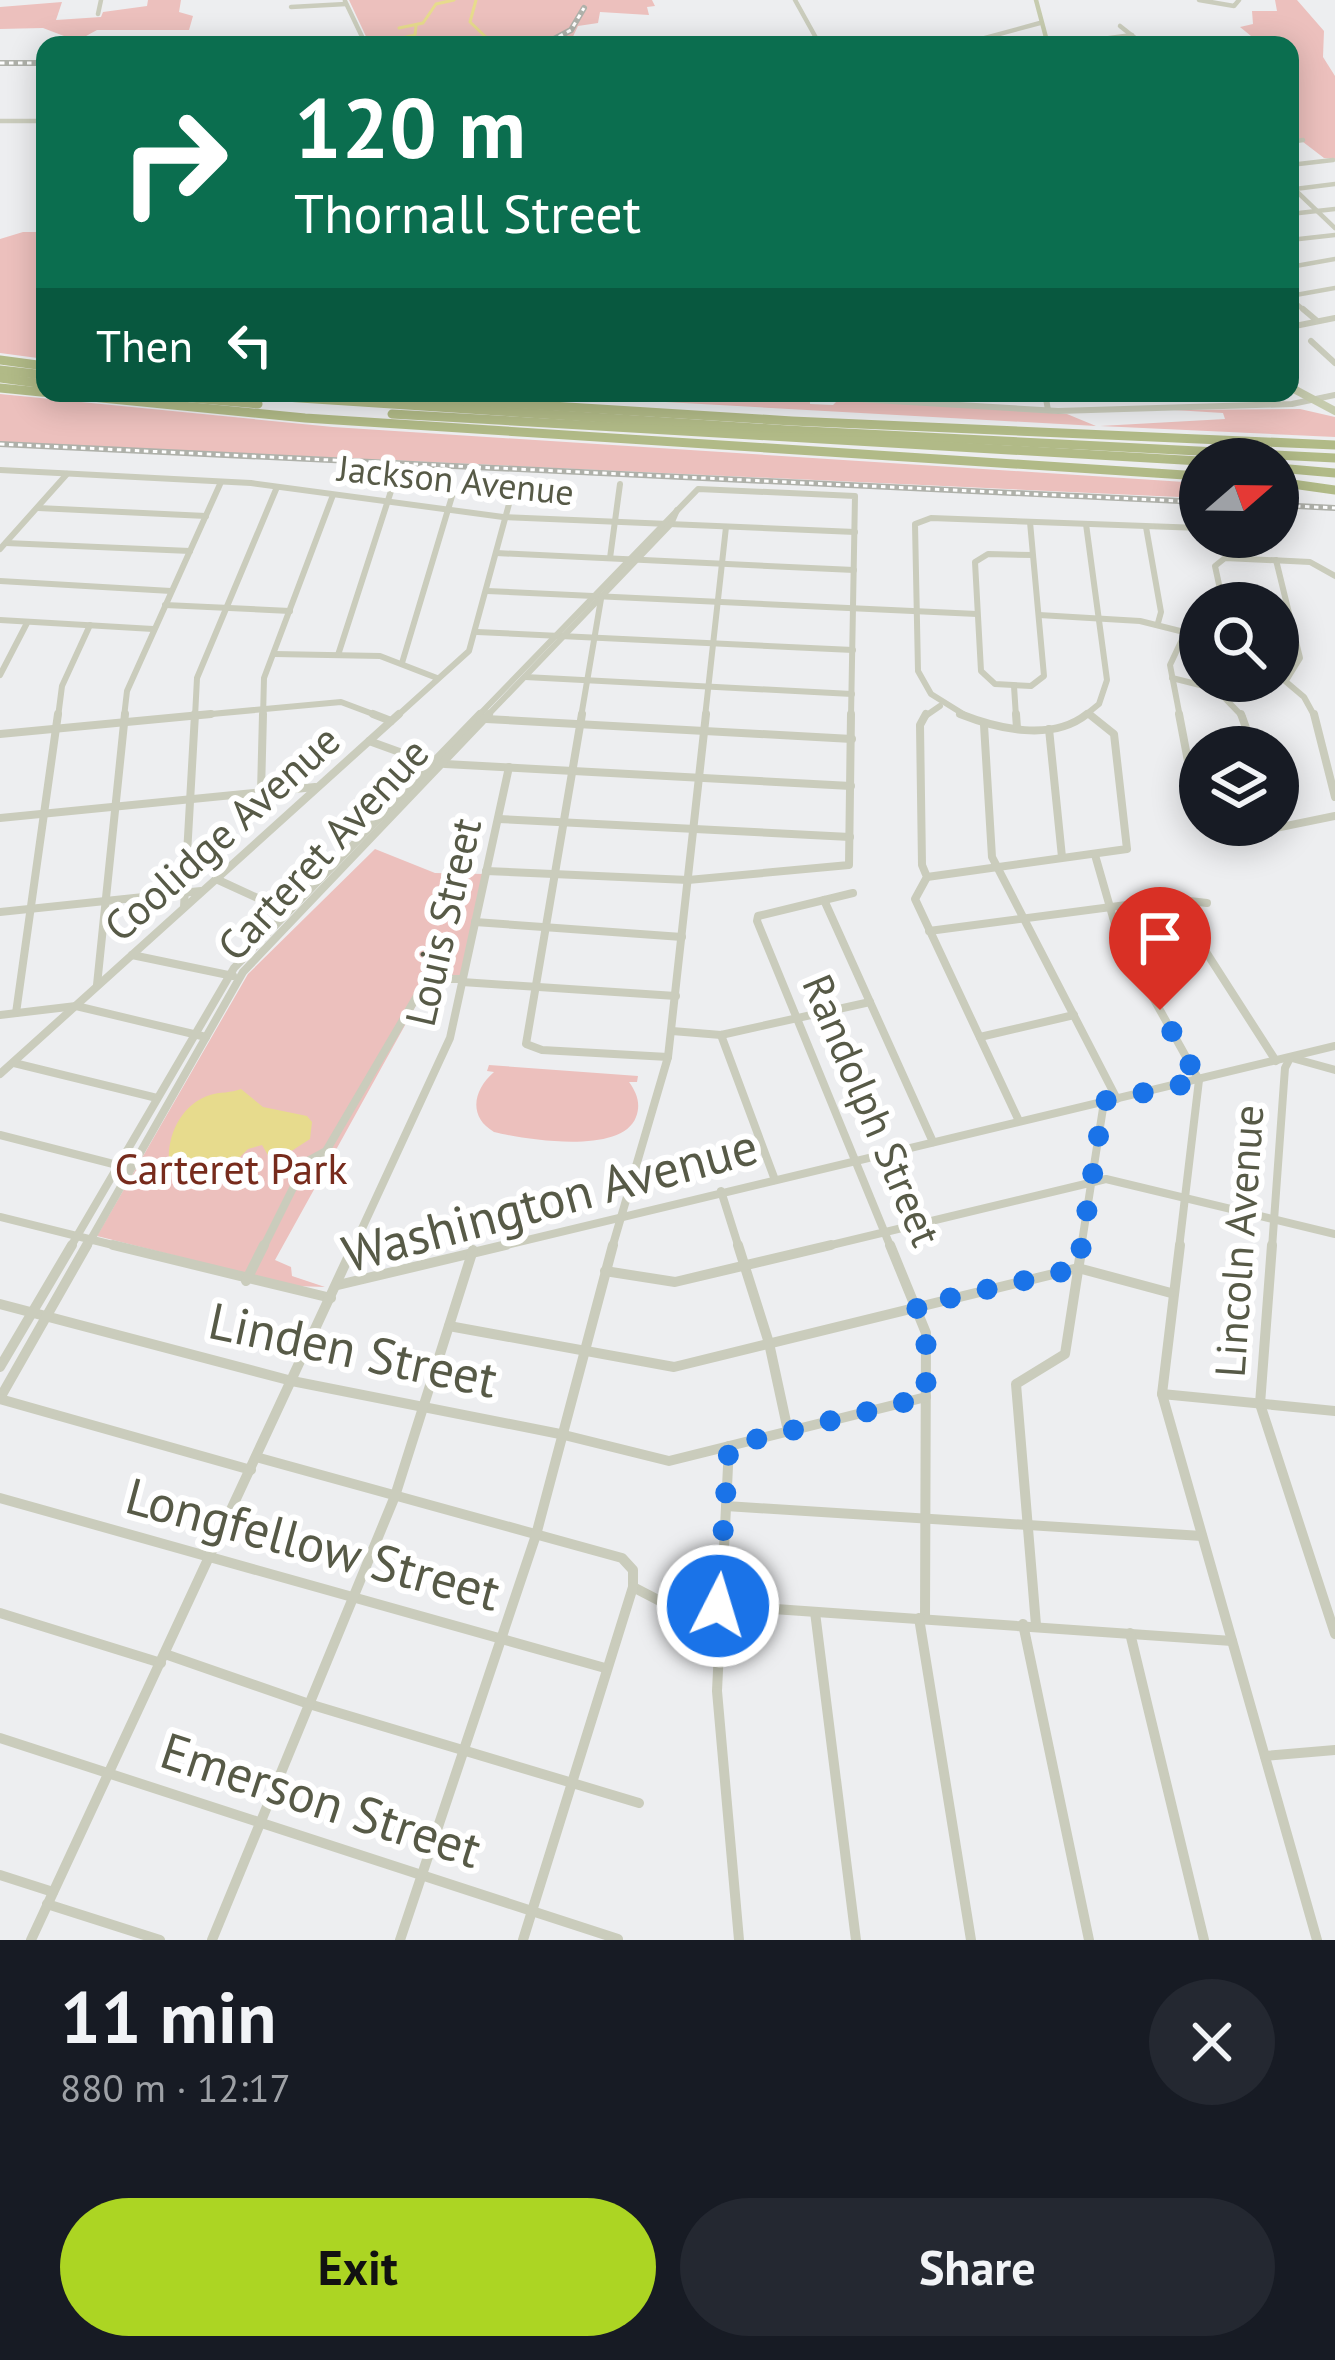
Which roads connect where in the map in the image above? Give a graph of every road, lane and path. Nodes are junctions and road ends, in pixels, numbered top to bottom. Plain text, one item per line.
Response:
1 (101, 0) edge
2 (795, 0) edge
3 (1036, 0) edge
4 (1199, 0) edge
5 (1240, 0) edge
6 (345, 2) edge
7 (291, 7) dead end
8 (98, 14) dead end
9 (1040, 24) junction
10 (1120, 26) dead end
11 (1132, 35) joint
12 (361, 36) edge
13 (815, 36) edge
14 (993, 36) edge
15 (1045, 36) edge
16 (1125, 36) edge
17 (0, 121) edge
18 (36, 121) edge
19 (1303, 140) dead end
20 (1299, 141) edge
21 (1333, 160) edge
22 (1299, 164) edge
23 (1335, 184) edge
24 (1299, 187) edge
25 (1299, 195) edge
26 (1335, 209) edge
27 (1317, 211) junction
28 (1299, 213) edge
29 (1335, 231) edge
30 (1299, 238) edge
31 (1335, 259) edge
32 (1299, 265) edge
33 (1335, 288) edge
34 (1299, 295) edge
35 (1299, 305) edge
36 (1335, 318) edge
37 (1318, 321) junction
38 (1299, 325) edge
39 (1311, 341) dead end
40 (0, 360) edge
41 (1335, 363) edge
42 (36, 365) edge
43 (0, 374) edge
44 (36, 378) edge
45 (0, 388) edge
46 (36, 391) edge
47 (1299, 392) edge
48 (1335, 395) edge
49 (1314, 401) junction
50 (146, 402) edge
51 (257, 402) edge
52 (359, 402) edge
53 (482, 402) edge
54 (918, 402) edge
55 (1047, 402) edge
56 (1284, 402) edge
57 (1299, 402) edge
58 (1048, 410) junction
59 (1335, 411) edge
60 (1335, 445) edge
61 (1335, 458) edge
62 (1179, 460) edge
63 (1299, 467) edge
64 (4, 470) edge
65 (1335, 470) edge
66 (67, 473) junction
67 (1179, 475) edge
68 (0, 480) edge
69 (222, 481) junction
70 (514, 482) dead end
71 (620, 484) dead end
72 (1299, 484) edge
73 (277, 487) junction
74 (1335, 487) edge
75 (392, 488) dead end
76 (452, 493) dead end
77 (333, 495) junction
78 (388, 502) junction
79 (38, 508) junction
80 (447, 510) junction
81 (206, 516) junction
82 (504, 517) junction
83 (1030, 521) junction
84 (615, 522) junction
85 (665, 524) junction
86 (1086, 524) junction
87 (726, 527) junction
88 (1146, 527) junction
89 (1179, 528) edge
90 (855, 532) junction
91 (3, 546) edge
92 (190, 551) junction
93 (496, 553) junction
94 (1032, 556) junction
95 (610, 558) junction
96 (626, 558) junction
97 (1243, 558) joint
98 (637, 559) junction
99 (1276, 560) junction
100 (722, 563) junction
101 (854, 570) junction
102 (1335, 576) edge
103 (0, 580) edge
104 (1219, 582) edge
105 (1281, 582) edge
106 (171, 591) junction
107 (487, 592) junction
108 (590, 597) junction
109 (601, 598) junction
110 (718, 601) junction
111 (165, 605) junction
112 (226, 608) junction
113 (854, 608) junction
114 (290, 611) junction
115 (917, 611) junction
116 (977, 614) junction
117 (1039, 615) junction
118 (1099, 618) junction
119 (0, 620) edge
120 (27, 622) junction
121 (1158, 623) junction
122 (90, 626) junction
123 (154, 629) junction
124 (1179, 629) edge
125 (477, 632) junction
126 (552, 635) junction
127 (563, 636) junction
128 (597, 638) junction
129 (714, 642) junction
130 (1179, 643) edge
131 (853, 650) junction
132 (275, 653) junction
133 (338, 655) junction
134 (402, 663) junction
135 (0, 675) edge
136 (512, 676) junction
137 (525, 677) junction
138 (1172, 678) junction
139 (438, 679) junction
140 (590, 681) junction
141 (710, 686) junction
142 (1014, 686) junction
143 (1299, 687) edge
144 (852, 694) junction
145 (940, 706) junction
146 (263, 710) junction
147 (1089, 713) junction
148 (193, 716) junction
149 (472, 718) junction
150 (484, 719) junction
151 (125, 721) junction
152 (392, 721) junction
153 (582, 724) junction
154 (984, 725) junction
155 (1181, 726) edge
156 (1246, 726) edge
157 (56, 728) junction
158 (1017, 728) junction
159 (1048, 729) junction
160 (704, 730) junction
161 (0, 734) edge
162 (852, 739) junction
163 (369, 741) junction
164 (429, 764) junction
165 (443, 764) junction
166 (509, 767) junction
167 (573, 772) junction
168 (699, 778) junction
169 (851, 786) junction
170 (318, 787) junction
171 (261, 792) junction
172 (1335, 797) edge
173 (190, 800) junction
174 (399, 800) junction
175 (117, 806) junction
176 (44, 814) junction
177 (1335, 816) edge
178 (0, 818) edge
179 (497, 818) junction
180 (565, 822) junction
181 (1299, 823) edge
182 (694, 829) junction
183 (850, 837) junction
184 (1094, 854) junction
185 (1062, 857) junction
186 (332, 864) junction
187 (998, 865) junction
188 (342, 868) junction
189 (486, 871) junction
190 (555, 874) junction
191 (927, 877) junction
192 (216, 879) junction
193 (688, 880) junction
194 (203, 891) junction
195 (184, 892) junction
196 (853, 893) dead end
197 (1172, 899) junction
198 (108, 900) junction
199 (824, 900) junction
200 (1207, 903) dead end
201 (31, 908) junction
202 (1108, 908) junction
203 (184, 909) junction
204 (286, 911) junction
205 (0, 912) edge
206 (297, 916) junction
207 (1027, 919) junction
208 (475, 922) junction
209 (546, 927) junction
210 (929, 931) junction
211 (682, 937) junction
212 (132, 955) junction
213 (229, 975) junction
214 (240, 977) junction
215 (462, 980) junction
216 (97, 987) junction
217 (535, 987) junction
218 (676, 996) junction
219 (870, 1002) junction
220 (76, 1006) junction
221 (16, 1013) junction
222 (0, 1015) edge
223 (1073, 1016) junction
224 (797, 1017) junction
225 (672, 1031) junction
226 (194, 1034) junction
227 (721, 1035) junction
228 (980, 1036) junction
229 (206, 1037) junction
230 (1335, 1046) edge
231 (668, 1057) junction
232 (1290, 1058) junction
233 (1276, 1061) junction
234 (13, 1062) junction
235 (1335, 1070) edge
236 (0, 1074) edge
237 (1199, 1081) junction
238 (156, 1098) junction
239 (1117, 1099) junction
240 (168, 1101) junction
241 (1104, 1101) junction
242 (1019, 1122) junction
243 (0, 1135) edge
244 (934, 1142) junction
245 (858, 1160) junction
246 (116, 1165) junction
247 (129, 1168) junction
248 (775, 1180) junction
249 (1094, 1181) junction
250 (721, 1191) junction
251 (1183, 1196) junction
252 (620, 1215) junction
253 (0, 1217) edge
254 (1274, 1218) junction
255 (888, 1230) junction
256 (1335, 1234) edge
257 (77, 1236) junction
258 (89, 1239) junction
259 (472, 1250) junction
260 (743, 1265) junction
261 (1078, 1268) junction
262 (605, 1271) junction
263 (246, 1281) junction
264 (337, 1286) junction
265 (1171, 1293) junction
266 (331, 1298) junction
267 (0, 1304) edge
268 (916, 1306) junction
269 (31, 1312) junction
270 (46, 1316) junction
271 (449, 1326) junction
272 (769, 1343) junction
273 (583, 1354) junction
274 (0, 1367) edge
275 (292, 1381) junction
276 (1162, 1394) junction
277 (926, 1397) junction
278 (0, 1399) edge
279 (1260, 1404) junction
280 (423, 1407) junction
281 (1335, 1411) edge
282 (788, 1432) junction
283 (562, 1436) junction
284 (729, 1446) junction
285 (253, 1463) junction
286 (395, 1496) junction
287 (0, 1498) edge
288 (726, 1506) junction
289 (926, 1520) junction
290 (1028, 1526) junction
291 (536, 1534) junction
292 (1202, 1536) junction
293 (210, 1556) junction
294 (633, 1586) junction
295 (354, 1595) junction
296 (718, 1606) junction
297 (815, 1612) junction
298 (0, 1613) edge
299 (922, 1618) junction
300 (1029, 1625) junction
301 (1130, 1633) junction
302 (1335, 1634) edge
303 (503, 1637) junction
304 (1232, 1641) junction
305 (163, 1659) junction
306 (605, 1668) junction
307 (310, 1704) junction
308 (0, 1738) edge
309 (464, 1748) junction
310 (1335, 1750) edge
311 (1265, 1756) junction
312 (109, 1772) junction
313 (571, 1781) junction
314 (639, 1803) dead end
315 (260, 1826) junction
316 (422, 1872) junction
317 (0, 1874) edge
318 (50, 1898) junction
319 (532, 1911) junction
320 (619, 1939) edge
321 (31, 1940) edge
322 (160, 1940) edge
323 (212, 1940) edge
324 (400, 1940) edge
325 (524, 1940) edge
326 (739, 1940) edge
327 (856, 1940) edge
328 (971, 1940) edge
329 (1089, 1940) edge
330 (1204, 1940) edge
331 (1317, 1940) edge

1 - 8 street
2 - 13 street
3 - 9 main road
4 - 5 street
6 - 7 street
6 - 12 street
9 - 14 street
9 - 15 main road
10 - 11 street
11 - 16 street
17 - 18 street
19 - 20 street
21 - 22 street
23 - 24 street
25 - 27 street
26 - 27 street
27 - 28 street
27 - 29 street
29 - 30 street
31 - 32 street
33 - 34 street
35 - 37 street
36 - 37 street
37 - 38 street
39 - 41 street
40 - 42 highway
43 - 44 highway
45 - 46 highway
47 - 49 main road
48 - 49 street
49 - 57 street
49 - 59 main road
50 - 67 highway
51 - 62 highway
52 - 61 highway
53 - 60 highway
54 - 58 street
55 - 58 street
56 - 58 street
63 - 65 highway
64 - 66 street, Jackson Avenue
64 - 68 street
66 - 69 street, Jackson Avenue
66 - 79 street
69 - 73 street, Jackson Avenue
69 - 81 street
70 - 82 street
71 - 84 street
72 - 74 highway
73 - 77 street, Jackson Avenue
73 - 112 street
75 - 78 street
76 - 80 street
77 - 78 street, Jackson Avenue
77 - 114 street
78 - 80 street, Jackson Avenue
78 - 133 street
79 - 81 street
79 - 91 street
80 - 82 street, Jackson Avenue
80 - 134 street
81 - 92 street
82 - 84 street, Jackson Avenue
82 - 93 street
83 - 86 street
83 - 94 street
83 - 115 street
84 - 85 street, Jackson Avenue
84 - 95 street
85 - 87 street, Jackson Avenue
85 - 90 street, Carteret Avenue
85 - 96 street, Carteret Avenue
85 - 98 street, Carteret Avenue
86 - 88 street
86 - 118 street
87 - 90 street, Jackson Avenue
87 - 100 street
88 - 89 street
88 - 121 street
90 - 101 street
91 - 92 street
92 - 106 street
93 - 95 street
93 - 107 street
94 - 116 street
94 - 117 street
95 - 96 street
96 - 98 street
96 - 108 street, Carteret Avenue
97 - 99 street
97 - 104 street
98 - 100 street
98 - 109 street, Carteret Avenue
99 - 102 street
99 - 105 street
100 - 101 street
100 - 110 street
101 - 113 street
103 - 106 street
106 - 111 street
107 - 108 street
107 - 125 street
108 - 109 street
108 - 126 street, Carteret Avenue
109 - 110 street
109 - 127 street, Carteret Avenue
109 - 128 street
110 - 113 street
110 - 129 street
111 - 112 street
111 - 123 street
112 - 114 street
112 - 148 street
113 - 115 street
113 - 131 street
114 - 132 street
115 - 116 street
115 - 145 street
116 - 142 street
117 - 118 street
117 - 142 street
118 - 121 street
118 - 147 street
119 - 120 street
120 - 122 street
120 - 135 street
121 - 124 street
122 - 123 street
122 - 157 street
123 - 151 street
125 - 126 street
125 - 139 street, Coolidge Avenue
126 - 127 street
126 - 136 street, Carteret Avenue
127 - 128 street
127 - 137 street, Carteret Avenue
128 - 129 street
128 - 140 street
129 - 131 street
129 - 141 street
130 - 138 street
131 - 144 street
132 - 133 street
132 - 146 street
133 - 134 street
134 - 139 street
136 - 137 street
136 - 149 street, Carteret Avenue
137 - 140 street
137 - 150 street, Carteret Avenue
138 - 155 street
138 - 156 street
139 - 152 street, Coolidge Avenue
140 - 141 street
140 - 153 street
141 - 144 street
141 - 160 street
142 - 158 street
143 - 172 street
144 - 162 street
145 - 154 street
145 - 191 street
146 - 148 street
146 - 152 street
146 - 171 street
147 - 159 street
147 - 184 street
148 - 151 street
148 - 173 street
149 - 150 street
149 - 164 street, Carteret Avenue
150 - 153 street
150 - 165 street, Carteret Avenue
151 - 157 street
151 - 175 street
152 - 163 street, Coolidge Avenue
153 - 160 street
153 - 167 street
154 - 158 street
154 - 187 street
157 - 161 street
157 - 176 street
158 - 159 street
159 - 185 street
160 - 162 street
160 - 168 street
162 - 169 street
163 - 164 street
163 - 170 street, Coolidge Avenue
164 - 165 street
164 - 174 street, Carteret Avenue
165 - 166 street
165 - 174 street, Carteret Avenue
166 - 167 street
166 - 179 street, Louis Street
167 - 168 street
167 - 180 street
168 - 169 street
168 - 182 street
169 - 183 street
170 - 171 street
170 - 192 street, Coolidge Avenue
171 - 173 street
173 - 175 street
173 - 195 street
174 - 186 street, Carteret Avenue
174 - 188 street, Carteret Avenue
175 - 176 street
175 - 198 street
176 - 178 street
176 - 201 street
177 - 181 street
179 - 180 street
179 - 189 street, Louis Street
180 - 182 street
180 - 190 street
182 - 183 street
182 - 193 street
183 - 193 street
184 - 185 street
184 - 202 street
185 - 187 street
186 - 188 street
186 - 204 street, Carteret Avenue
187 - 191 street
187 - 207 street
188 - 206 street, Carteret Avenue
189 - 190 street
189 - 208 street, Louis Street
190 - 193 street
190 - 209 street
191 - 210 street
192 - 194 street, Coolidge Avenue
192 - 204 street
193 - 211 street
194 - 195 street
194 - 203 street, Coolidge Avenue
195 - 198 street
195 - 203 street
196 - 199 street
197 - 200 street
197 - 202 street
197 - 233 street
198 - 201 street
198 - 216 street
199 - 219 street
199 - 224 street, Randolph Street
201 - 205 street
201 - 221 street
202 - 207 street
202 - 237 street
203 - 212 street, Coolidge Avenue
204 - 206 street
204 - 213 street, Carteret Avenue
206 - 214 street, Carteret Avenue
207 - 210 street
207 - 223 street
208 - 209 street
208 - 215 street, Louis Street
209 - 211 street
209 - 217 street
210 - 228 street
211 - 218 street
212 - 213 street
212 - 216 street, Coolidge Avenue
213 - 214 street
213 - 226 street, Carteret Avenue
214 - 229 street, Carteret Avenue
215 - 217 street
215 - 263 street
215 - 264 street, Louis Street
216 - 220 street, Coolidge Avenue
217 - 218 street
217 - 231 street
218 - 225 street
219 - 224 street
219 - 244 street
220 - 221 street
220 - 226 street
220 - 234 street, Coolidge Avenue
221 - 222 street
223 - 228 street
223 - 239 street
224 - 227 street
224 - 245 street, Randolph Street
225 - 227 street
225 - 231 street
226 - 229 street
226 - 238 street, Carteret Avenue
227 - 248 street
228 - 242 street
229 - 240 street, Carteret Avenue
230 - 232 street, Washington Avenue
231 - 252 street
232 - 233 street, Washington Avenue
232 - 235 street
232 - 254 street, Lincoln Avenue
233 - 237 street, Washington Avenue
234 - 236 street, Coolidge Avenue
234 - 238 street
237 - 239 street, Washington Avenue
237 - 251 street
238 - 240 street
238 - 246 street, Carteret Avenue
239 - 241 street, Washington Avenue
240 - 247 street, Carteret Avenue
241 - 242 street, Washington Avenue
241 - 249 street
242 - 244 street, Washington Avenue
243 - 246 street
244 - 245 street, Washington Avenue
245 - 248 street, Washington Avenue
245 - 255 street, Randolph Street
246 - 247 street
246 - 257 street, Carteret Avenue
247 - 258 street, Carteret Avenue
248 - 250 street, Washington Avenue
249 - 251 street
249 - 255 street
249 - 261 street
250 - 252 street, Washington Avenue
250 - 260 street
251 - 254 street
251 - 265 street
252 - 259 street, Washington Avenue
252 - 262 street
253 - 257 street
254 - 256 street
254 - 279 street, Lincoln Avenue
255 - 260 street
255 - 268 street, Randolph Street
257 - 258 street
257 - 269 street, Carteret Avenue
258 - 263 street
258 - 270 street, Carteret Avenue
259 - 264 street, Washington Avenue
259 - 271 street
260 - 262 street
260 - 272 street
261 - 265 street
261 - 268 street
261 - 290 street
262 - 273 street
263 - 266 street
264 - 266 street, Washington Avenue
265 - 276 street
266 - 275 street, Washington Avenue
267 - 269 street, Linden Street
268 - 272 street
268 - 277 street, Randolph Street
269 - 270 street, Linden Street
269 - 274 street, Carteret Avenue
270 - 275 street, Linden Street
270 - 278 street, Carteret Avenue
271 - 273 street
271 - 280 street
272 - 273 street
272 - 282 street
273 - 283 street
275 - 280 street, Linden Street
275 - 285 street, Washington Avenue
276 - 279 street
276 - 292 street
277 - 282 street, Linden Street
277 - 289 street, Randolph Street
278 - 285 street
279 - 281 street
279 - 302 street, Lincoln Avenue
280 - 283 street, Linden Street
280 - 286 street
282 - 284 street, Linden Street
283 - 284 street, Linden Street
283 - 291 street
284 - 288 street
285 - 286 street
285 - 293 street, Washington Avenue
286 - 291 street
286 - 295 street
287 - 293 street, Longfellow Street
288 - 289 street
288 - 296 street
289 - 290 street
289 - 299 street, Randolph Street
290 - 292 street
290 - 300 street
291 - 294 street
291 - 303 street
292 - 304 street
293 - 295 street, Longfellow Street
293 - 305 street, Washington Avenue
294 - 296 street
294 - 306 street
295 - 303 street, Longfellow Street
295 - 307 street
296 - 297 street
296 - 326 street
297 - 299 street
297 - 327 street
298 - 305 street
299 - 300 street
299 - 328 street, Randolph Street
300 - 301 street
300 - 329 street
301 - 304 street
301 - 330 street
303 - 306 street, Longfellow Street
303 - 309 street
304 - 311 street
305 - 307 street
305 - 312 street, Washington Avenue
306 - 313 street
307 - 309 street
307 - 315 street
308 - 312 street, Emerson Street
309 - 313 street
309 - 316 street
310 - 311 street
311 - 331 street
312 - 315 street, Emerson Street
312 - 318 street, Washington Avenue
313 - 314 street
313 - 319 street
315 - 316 street, Emerson Street
315 - 323 street
316 - 319 street, Emerson Street
316 - 324 street
317 - 318 street
318 - 321 street, Washington Avenue
318 - 322 street
319 - 320 street, Emerson Street
319 - 325 street

